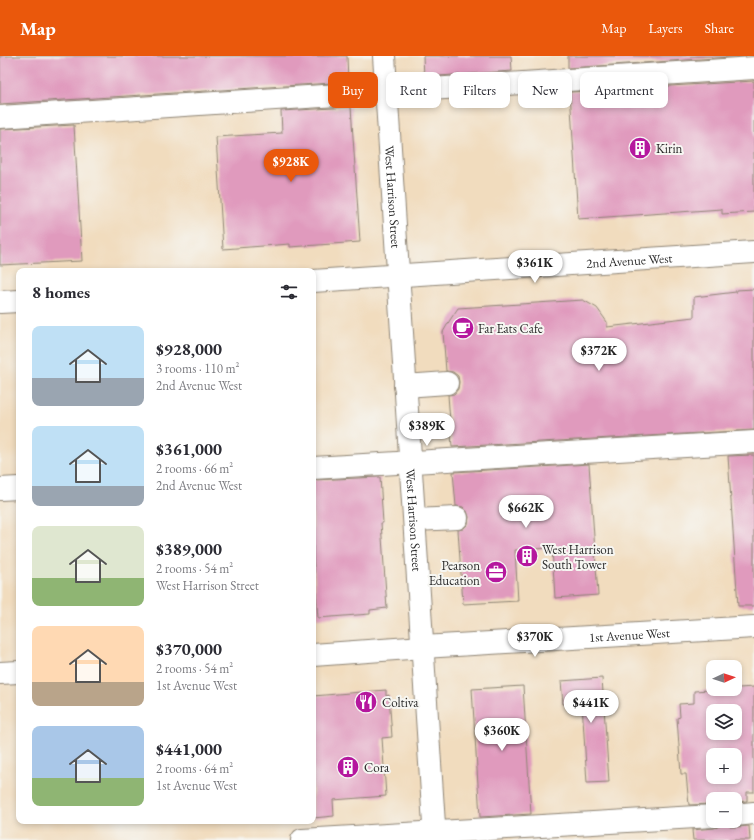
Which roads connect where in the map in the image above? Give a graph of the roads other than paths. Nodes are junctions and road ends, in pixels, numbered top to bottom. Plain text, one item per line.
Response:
1 (384, 56) edge
2 (754, 68) edge
3 (386, 80) edge
4 (441, 88) edge
5 (386, 92) edge
6 (388, 108) edge
7 (0, 117) edge
8 (754, 252) edge
9 (398, 275) junction
10 (316, 281) edge
11 (16, 301) edge
12 (0, 302) edge
13 (447, 383) dead end
14 (405, 386) junction
15 (754, 442) edge
16 (411, 462) junction
17 (316, 468) edge
18 (16, 488) edge
19 (0, 489) edge
20 (457, 518) dead end
21 (415, 520) junction
22 (754, 627) edge
23 (423, 647) junction
24 (316, 655) edge
25 (16, 672) edge
26 (0, 673) edge
27 (754, 813) edge
28 (742, 814) edge
29 (706, 817) edge
30 (435, 836) edge
31 (302, 840) edge

1 - 3 street, West Harrison Street
2 - 4 street
5 - 7 street
6 - 9 street, West Harrison Street
8 - 9 street, 2nd Avenue West
9 - 10 street, 2nd Avenue West
9 - 14 street, West Harrison Street
11 - 12 street
13 - 14 street
14 - 16 street, West Harrison Street
15 - 16 street
16 - 17 street
16 - 21 street, West Harrison Street
18 - 19 street
20 - 21 street
21 - 23 street, West Harrison Street
22 - 23 street, 1st Avenue West
23 - 24 street, 1st Avenue West
23 - 30 street, West Harrison Street
25 - 26 street
27 - 28 street
29 - 30 street
30 - 31 street

